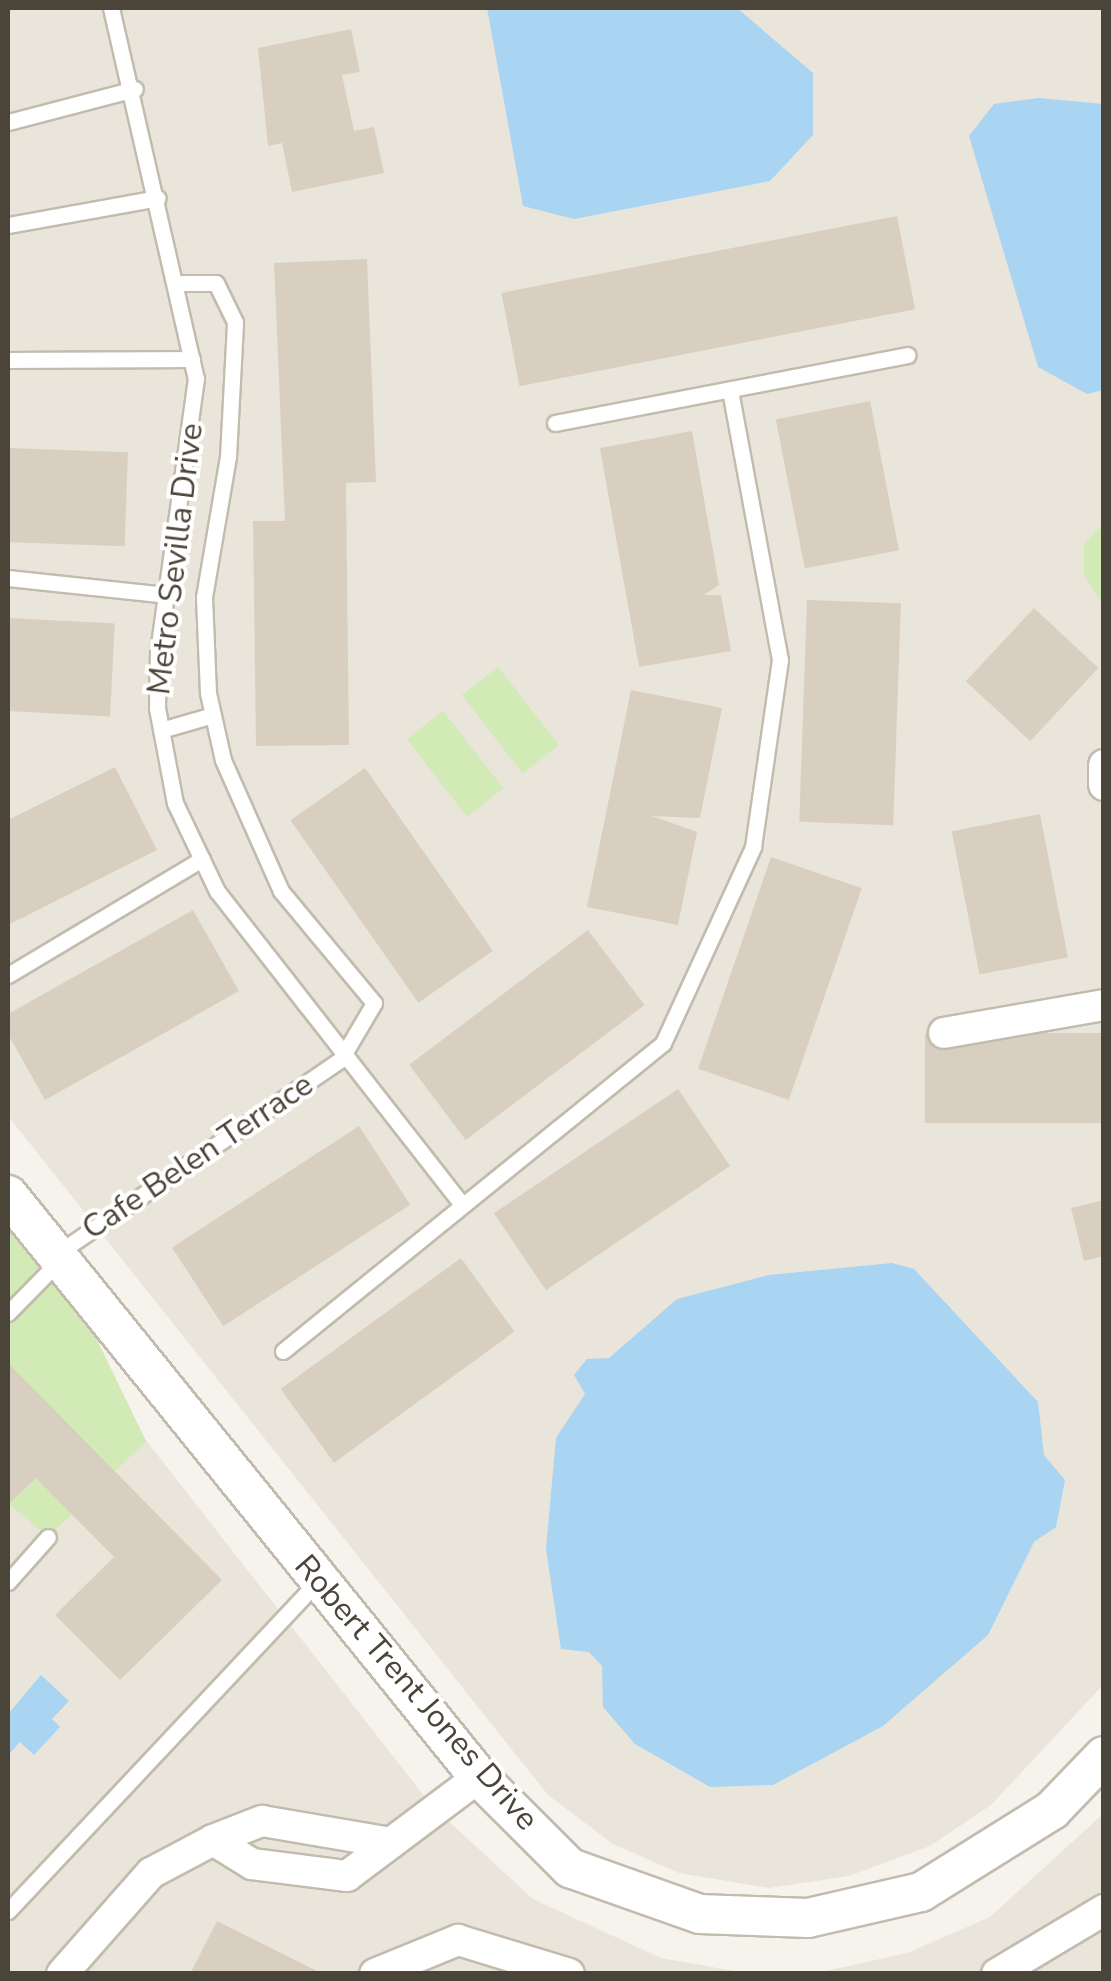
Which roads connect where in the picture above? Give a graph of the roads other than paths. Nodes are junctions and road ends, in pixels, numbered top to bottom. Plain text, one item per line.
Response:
1 (111, 8) edge
2 (135, 90) junction
3 (8, 122) edge
4 (158, 198) junction
5 (8, 226) edge
6 (176, 283) junction
7 (907, 355) dead end
8 (192, 359) junction
9 (8, 360) edge
10 (730, 391) junction
11 (554, 423) dead end
12 (8, 578) edge
13 (168, 596) junction
14 (213, 715) junction
15 (161, 730) junction
16 (1104, 765) edge
17 (1104, 785) edge
18 (202, 859) junction
19 (8, 975) edge
20 (1104, 1004) edge
21 (944, 1033) dead end
22 (342, 1059) junction
23 (8, 1194) edge
24 (462, 1206) junction
25 (57, 1258) junction
26 (8, 1314) edge
27 (283, 1351) dead end
28 (48, 1537) dead end
29 (318, 1581) junction
30 (8, 1582) edge
31 (1104, 1756) edge
32 (479, 1777) junction
33 (294, 1828) junction
34 (213, 1840) junction
35 (391, 1843) junction
36 (288, 1869) junction
37 (1104, 1910) edge
38 (8, 1911) edge
39 (62, 1974) edge
40 (376, 1974) edge
41 (569, 1974) edge
42 (997, 1974) edge

1 - 2 lane, Metro Sevilla Drive
2 - 3 lane
2 - 4 lane, Metro Sevilla Drive
4 - 5 lane
4 - 6 lane, Metro Sevilla Drive
6 - 8 lane, Metro Sevilla Drive
6 - 14 lane
7 - 10 lane
8 - 9 lane
8 - 13 lane, Metro Sevilla Drive
10 - 11 lane
10 - 24 lane
12 - 13 lane
13 - 15 lane, Metro Sevilla Drive
14 - 15 lane
14 - 22 lane
15 - 18 lane, Metro Sevilla Drive
16 - 17 street
18 - 19 lane
18 - 22 lane, Metro Sevilla Drive
20 - 21 street
22 - 24 lane, Metro Sevilla Drive
22 - 25 lane, Cafe Belen Terrace
23 - 25 street, Robert Trent Jones Drive
24 - 27 lane
25 - 26 lane, Cafe Belen Terrace
25 - 29 street, Robert Trent Jones Drive
28 - 30 lane
29 - 32 street, Robert Trent Jones Drive
29 - 38 lane
31 - 32 street, Robert Trent Jones Drive
32 - 35 street
33 - 34 street
33 - 35 street
33 - 36 street
34 - 36 street
34 - 39 street
35 - 36 street
37 - 42 street
40 - 41 street

